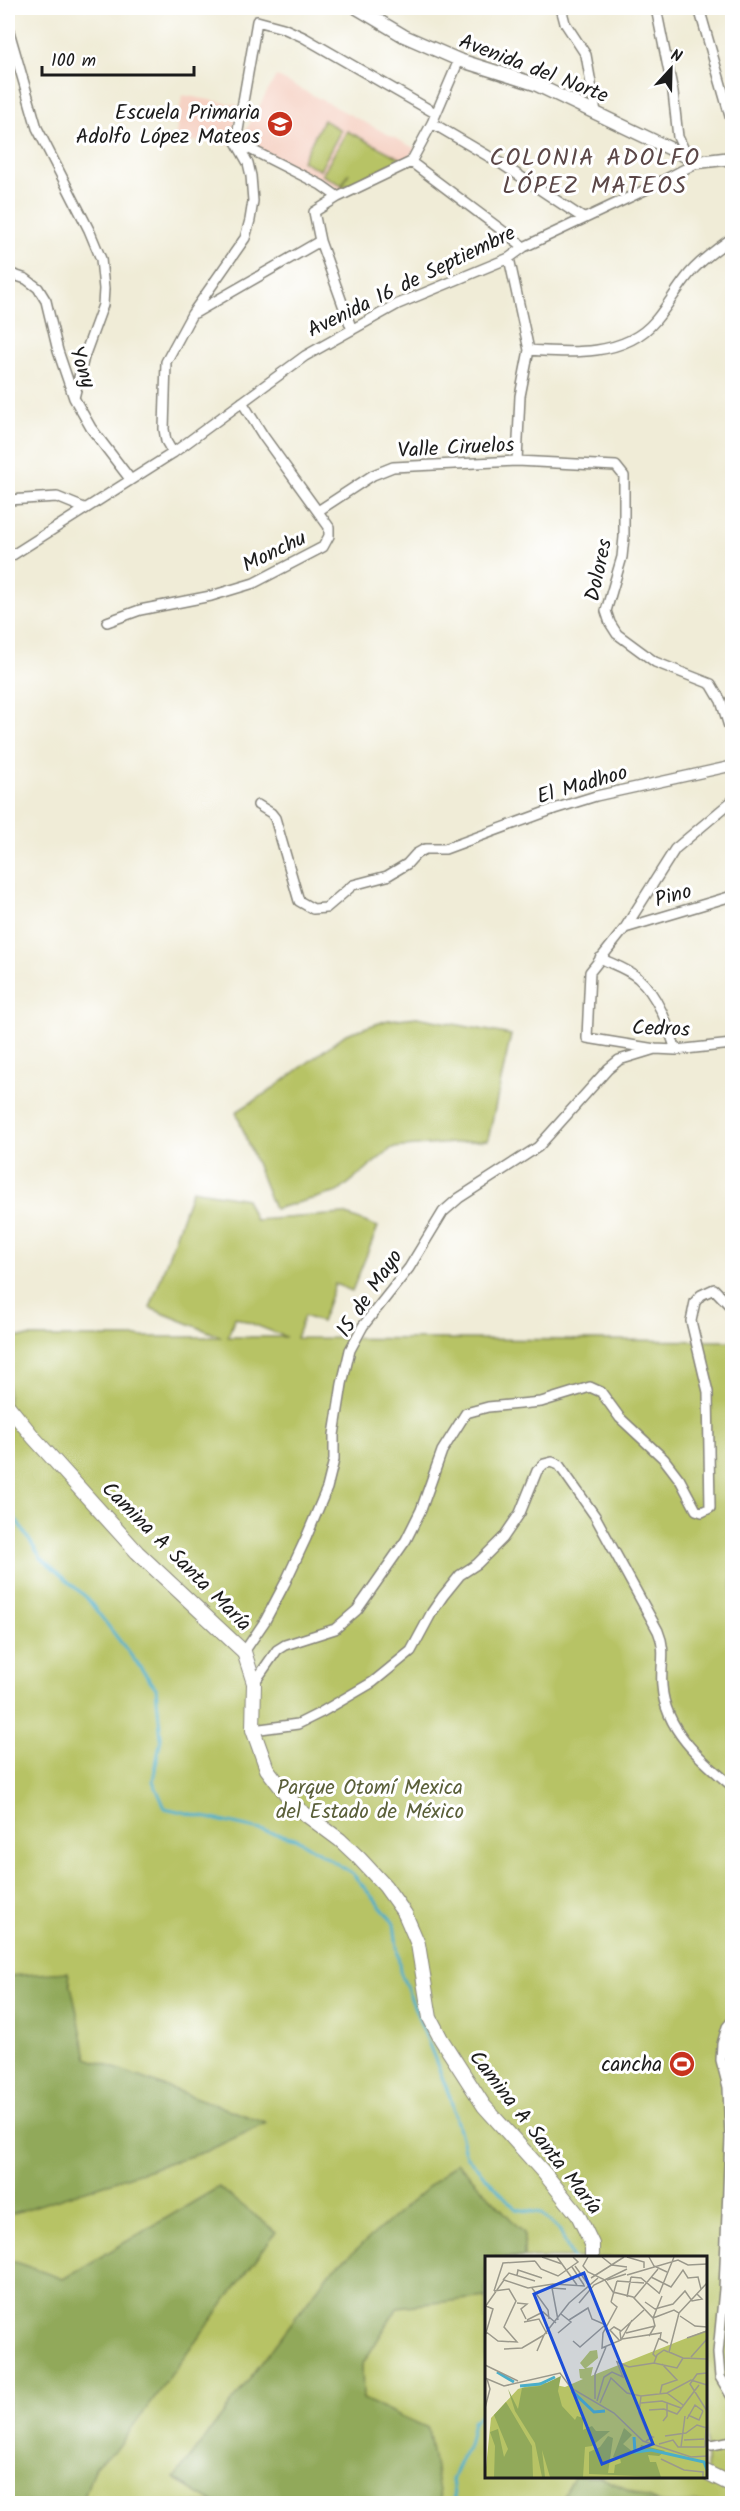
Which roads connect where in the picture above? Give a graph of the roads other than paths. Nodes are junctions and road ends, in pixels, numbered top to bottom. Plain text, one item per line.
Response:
1 (357, 8) edge
2 (561, 8) edge
3 (656, 8) edge
4 (699, 8) edge
5 (8, 28) edge
6 (459, 60) junction
7 (596, 112) junction
8 (435, 113) junction
9 (432, 123) junction
10 (732, 123) edge
11 (236, 142) junction
12 (732, 158) edge
13 (693, 159) junction
14 (411, 162) junction
15 (338, 197) junction
16 (583, 218) junction
17 (732, 238) edge
18 (320, 241) junction
19 (524, 247) junction
20 (509, 258) junction
21 (8, 273) edge
22 (192, 314) junction
23 (352, 330) junction
24 (530, 350) junction
25 (74, 398) junction
26 (242, 402) junction
27 (173, 453) junction
28 (517, 461) junction
29 (608, 464) joint
30 (130, 479) junction
31 (8, 501) edge
32 (84, 508) junction
33 (318, 511) junction
34 (8, 558) edge
35 (107, 622) dead end
36 (732, 736) edge
37 (732, 766) edge
38 (732, 801) edge
39 (258, 805) dead end
40 (732, 896) edge
41 (624, 928) junction
42 (600, 958) junction
43 (732, 1044) edge
44 (656, 1049) junction
45 (676, 1050) junction
46 (732, 1308) edge
47 (8, 1406) edge
48 (244, 1652) junction
49 (254, 1683) junction
50 (253, 1730) junction
51 (732, 1786) edge
52 (732, 2021) edge
53 (592, 2256) edge
54 (732, 2397) edge
55 (732, 2441) edge
56 (707, 2445) edge
57 (707, 2473) edge
58 (732, 2486) edge

1 - 6 street, Avenida del Norte
2 - 7 street
3 - 13 street
4 - 10 street
5 - 25 street
6 - 7 street, Avenida del Norte
6 - 8 street
7 - 13 street, Avenida del Norte
8 - 9 street
8 - 11 street
9 - 14 street
9 - 16 street
11 - 15 street
11 - 22 street
12 - 13 street, Avenida 16 de Septiembre
13 - 16 street, Avenida 16 de Septiembre
14 - 15 street
14 - 19 street
15 - 18 street
16 - 19 street, Avenida 16 de Septiembre
17 - 24 street
18 - 22 street
18 - 23 street
19 - 20 street, Avenida 16 de Septiembre
20 - 23 street, Avenida 16 de Septiembre
20 - 24 street
21 - 25 street, Yony
22 - 27 street
23 - 26 street, Avenida 16 de Septiembre
24 - 28 street
25 - 30 street, Yony
26 - 27 street, Avenida 16 de Septiembre
26 - 33 street, Monchu
27 - 30 street, Avenida 16 de Septiembre
28 - 29 street, Valle Ciruelos
28 - 33 street, Valle Ciruelos
29 - 36 street, Dolores
30 - 32 street, Avenida 16 de Septiembre
31 - 32 street
32 - 34 street, Avenida 16 de Septiembre
33 - 35 street, Monchu
37 - 39 street, El Madhoo
38 - 41 street
40 - 41 street, Pino
41 - 42 street
42 - 44 street, Cedros
42 - 45 street
43 - 45 street, Cedros
44 - 45 street, Cedros
44 - 48 street, 15 de Mayo
46 - 49 street
47 - 48 main road, Camina A Santa María
48 - 49 main road, Camina A Santa María
49 - 50 main road, Camina A Santa María
50 - 51 street
50 - 53 main road, Camina A Santa María
52 - 54 street
55 - 56 street
57 - 58 main road

